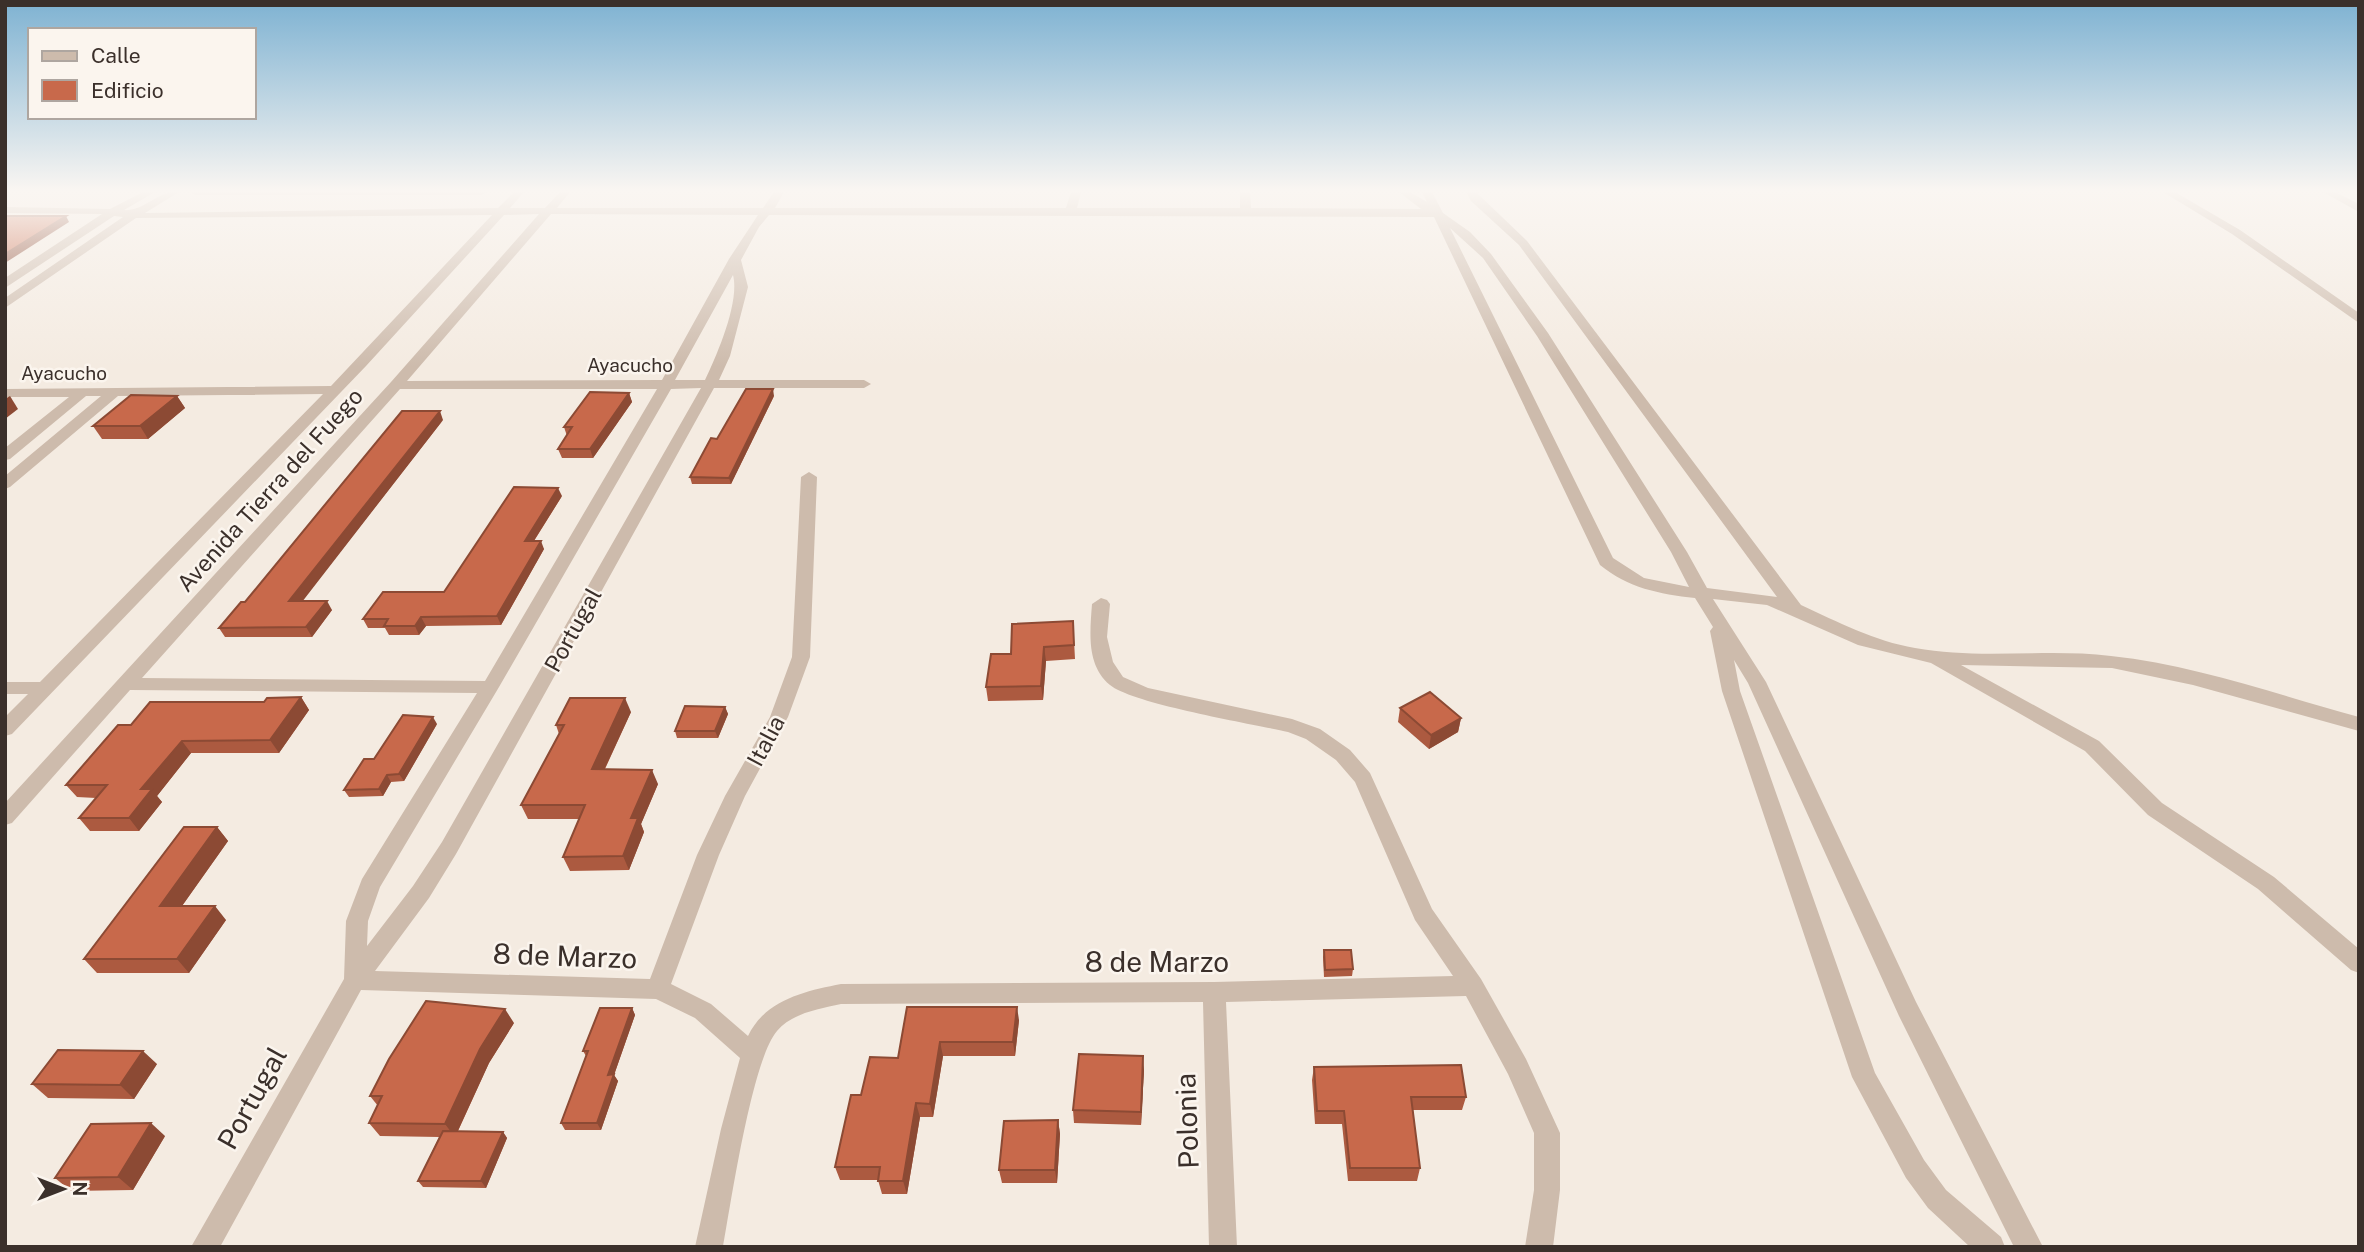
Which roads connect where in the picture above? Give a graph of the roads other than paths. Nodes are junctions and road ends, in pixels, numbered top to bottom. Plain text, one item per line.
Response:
1 (55, 250) edge
2 (82, 250) edge
3 (464, 250) edge
4 (514, 250) edge
5 (740, 250) edge
6 (1455, 250) edge
7 (1481, 250) edge
8 (1529, 250) edge
9 (2262, 250) edge
10 (735, 259) junction
11 (5, 284) edge
12 (5, 304) edge
13 (2359, 319) edge
14 (667, 383) junction
15 (710, 384) junction
16 (864, 384) dead end
17 (396, 385) junction
18 (334, 390) junction
19 (115, 392) junction
20 (5, 393) edge
21 (83, 393) junction
22 (5, 456) edge
23 (809, 477) dead end
24 (5, 484) edge
25 (1699, 592) junction
26 (1101, 604) dead end
27 (1793, 607) junction
28 (1717, 621) junction
29 (1927, 656) junction
30 (123, 684) junction
31 (490, 687) junction
32 (5, 688) edge
33 (45, 688) junction
34 (2359, 724) edge
35 (5, 729) edge
36 (5, 817) edge
37 (2359, 963) edge
38 (355, 980) junction
39 (1473, 986) junction
40 (658, 989) junction
41 (1214, 992) junction
42 (752, 1054) junction
43 (205, 1247) edge
44 (709, 1247) edge
45 (1223, 1247) edge
46 (1539, 1247) edge
47 (1991, 1247) edge
48 (2029, 1247) edge

1 - 11 street
2 - 12 street
3 - 18 street, Avenida Tierra del Fuego
4 - 17 street, Avenida Tierra del Fuego
5 - 10 street, Portugal
6 - 25 street
7 - 25 street
8 - 27 street
9 - 13 street
10 - 14 street, Portugal
10 - 15 street, Portugal
14 - 15 street, Ayacucho
14 - 17 street, Ayacucho
14 - 31 street, Portugal
15 - 16 street, Ayacucho
15 - 38 street, Portugal
17 - 30 street, Avenida Tierra del Fuego
18 - 19 street, Ayacucho
18 - 33 street, Avenida Tierra del Fuego
19 - 21 street, Ayacucho
19 - 24 street
20 - 21 street, Ayacucho
21 - 22 street
23 - 40 street, Italia
25 - 27 street
25 - 28 street
26 - 39 street
27 - 29 street
28 - 47 street
28 - 48 street
29 - 34 street
29 - 37 street
30 - 31 street
30 - 36 street, Avenida Tierra del Fuego
31 - 38 street, Portugal
32 - 33 street
33 - 35 street, Avenida Tierra del Fuego
38 - 40 street, 8 de Marzo
38 - 43 street, Portugal
39 - 41 street, 8 de Marzo
39 - 46 street
40 - 42 street, 8 de Marzo
41 - 42 street, 8 de Marzo
41 - 45 street, Polonia
42 - 44 street

